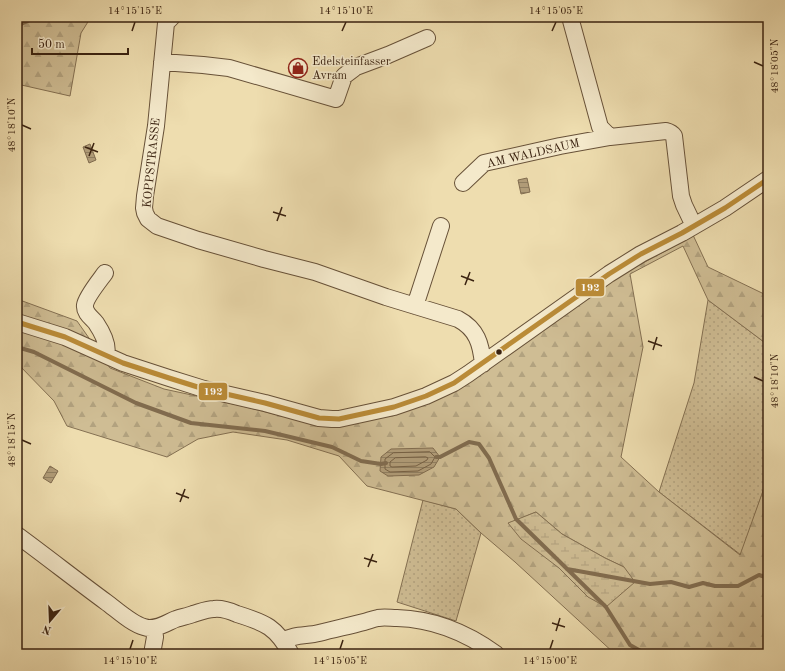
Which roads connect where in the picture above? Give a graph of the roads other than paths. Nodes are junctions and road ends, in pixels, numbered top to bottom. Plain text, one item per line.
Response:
1 (172, 17) edge
2 (570, 17) edge
3 (427, 38) dead end
4 (162, 62) junction
5 (610, 137) junction
6 (768, 179) edge
7 (462, 183) dead end
8 (441, 226) dead end
9 (694, 226) junction
10 (105, 273) dead end
11 (415, 306) junction
12 (17, 322) edge
13 (106, 355) junction
14 (483, 364) junction
15 (17, 535) edge
16 (154, 628) junction
17 (287, 647) edge
18 (152, 654) edge
19 (496, 654) edge

1 - 4 street, KOPPSTRASSE
2 - 5 street
3 - 4 street
4 - 11 street, KOPPSTRASSE
5 - 7 street, AM WALDSAUM
5 - 9 street, AM WALDSAUM
6 - 9 street
8 - 11 street
9 - 14 street
10 - 13 street
11 - 14 street, KOPPSTRASSE
12 - 13 street
13 - 14 street
15 - 16 street
16 - 17 street
16 - 18 street
17 - 19 street

